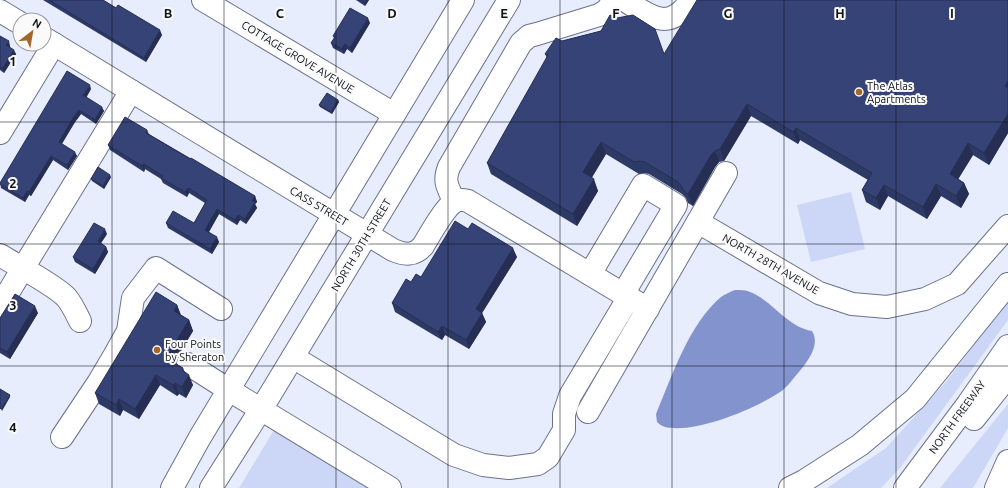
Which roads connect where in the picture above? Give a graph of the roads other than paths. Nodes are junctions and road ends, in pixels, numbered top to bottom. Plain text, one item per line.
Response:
1 (203, 0) edge
2 (463, 0) edge
3 (509, 0) edge
4 (614, 0) edge
5 (624, 0) edge
6 (691, 0) edge
7 (0, 11) edge
8 (12, 19) edge
9 (52, 43) edge
10 (43, 52) edge
11 (131, 91) junction
12 (394, 114) junction
13 (0, 133) edge
14 (726, 173) dead end
15 (454, 201) junction
16 (334, 215) junction
17 (698, 222) junction
18 (1008, 226) edge
19 (367, 235) junction
20 (0, 255) edge
21 (23, 269) junction
22 (590, 274) junction
23 (1008, 284) edge
24 (626, 296) junction
25 (0, 306) edge
26 (221, 309) dead end
27 (648, 309) junction
28 (80, 321) dead end
29 (1008, 346) edge
30 (293, 356) junction
31 (188, 364) dead end
32 (1008, 376) edge
33 (229, 390) junction
34 (261, 410) junction
35 (588, 412) dead end
36 (62, 436) dead end
37 (1008, 461) edge
38 (1008, 479) edge
39 (172, 488) edge
40 (211, 488) edge
41 (390, 488) edge
42 (790, 488) edge
43 (907, 488) edge
44 (996, 488) edge
45 (1002, 488) edge

1 - 12 main road, COTTAGE GROVE AVENUE
2 - 12 main road
3 - 19 main road, NORTH 30TH STREET
4 - 15 main road
5 - 6 main road
7 - 8 main road
9 - 11 main road, CASS STREET
10 - 13 main road
11 - 16 main road, CASS STREET
11 - 21 main road
12 - 16 main road
14 - 17 main road
15 - 19 main road, CASS STREET
15 - 22 main road
16 - 19 main road, CASS STREET
16 - 33 main road
17 - 18 main road, NORTH 28TH AVENUE
17 - 27 main road
19 - 30 main road, NORTH 30TH STREET
20 - 21 main road
21 - 25 main road
21 - 28 main road
22 - 24 main road
22 - 24 main road
23 - 42 main road
24 - 27 main road
24 - 30 main road
26 - 36 main road
27 - 35 main road
29 - 43 main road, NORTH FREEWAY
30 - 34 main road, NORTH 30TH STREET
31 - 33 main road
32 - 43 main road
33 - 34 main road
33 - 39 main road
34 - 40 main road, NORTH 30TH STREET
34 - 41 main road
37 - 44 main road
38 - 45 main road

